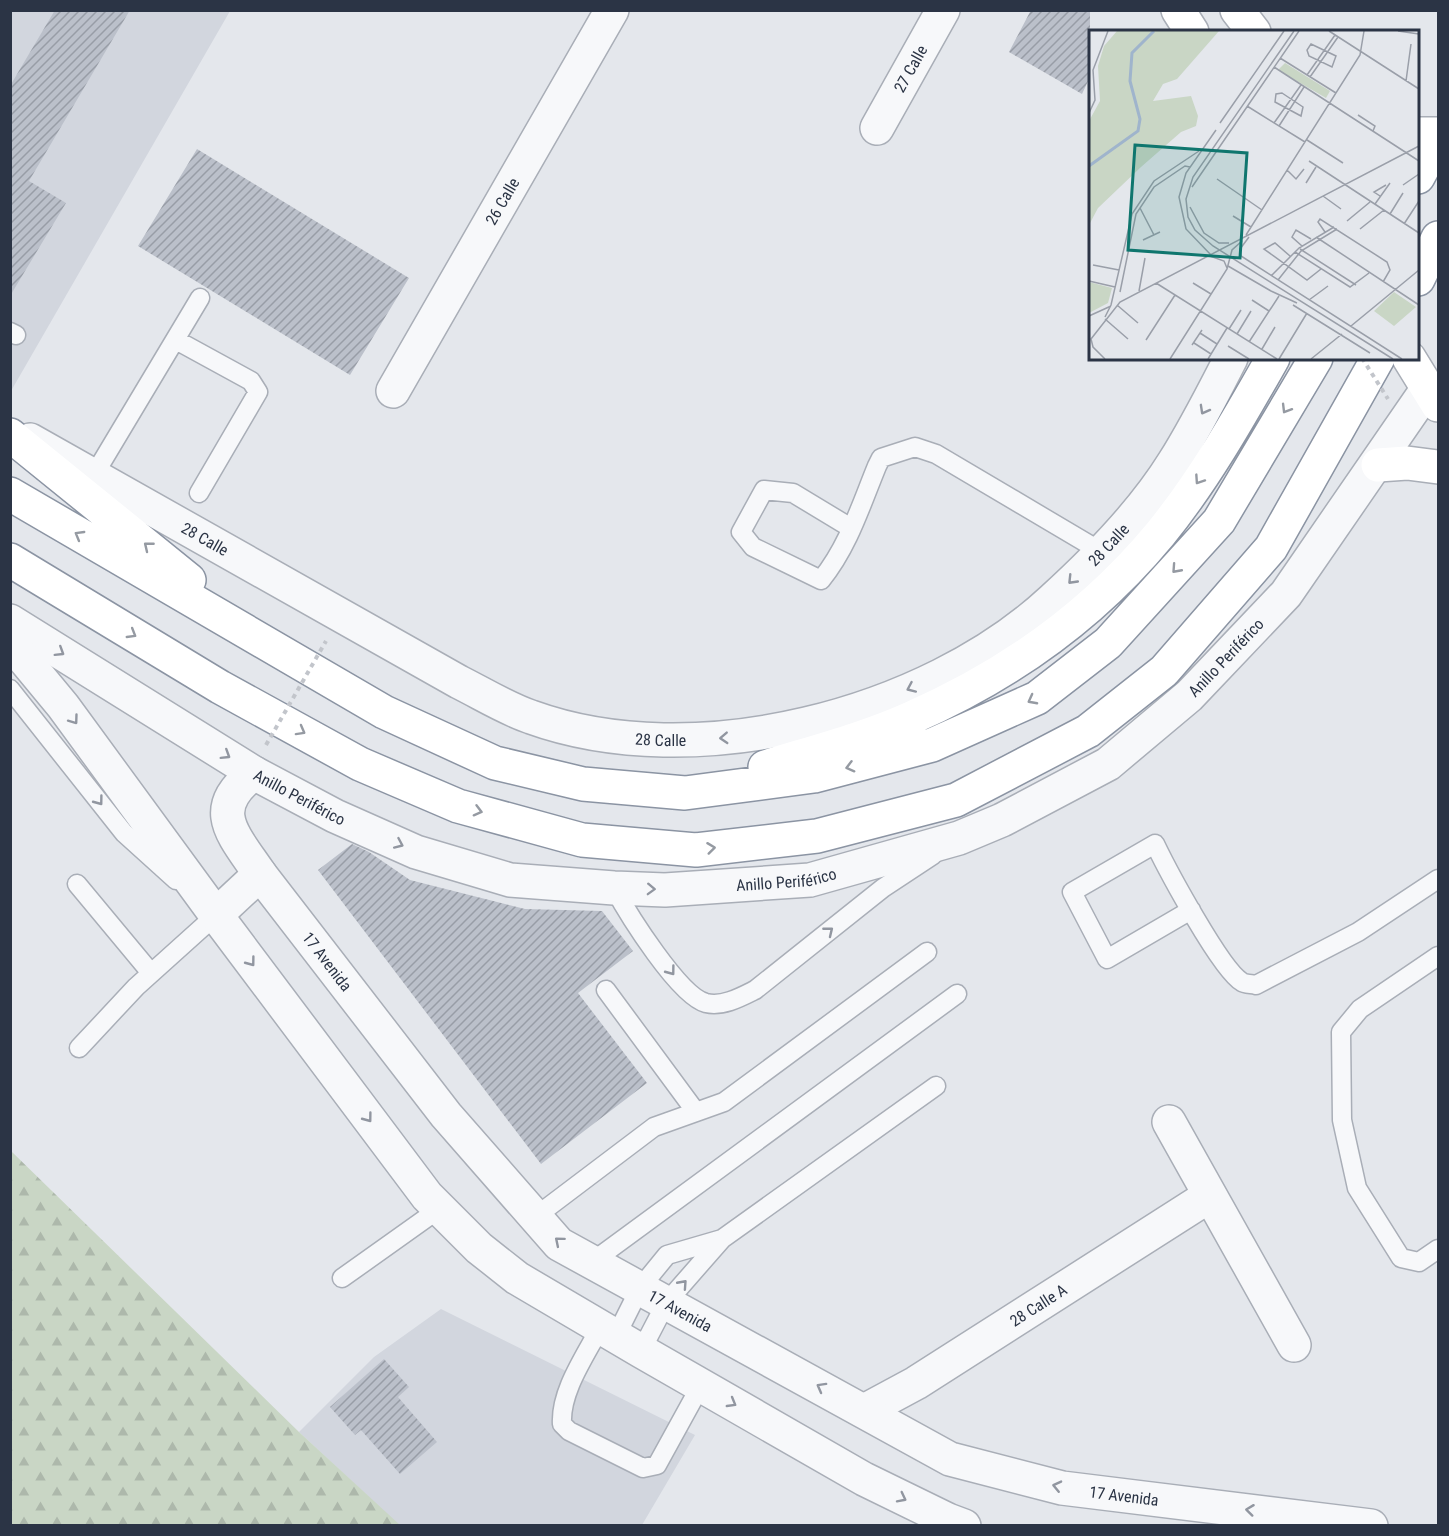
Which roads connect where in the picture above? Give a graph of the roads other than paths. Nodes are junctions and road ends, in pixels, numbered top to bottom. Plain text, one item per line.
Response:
1 (612, 10) edge
2 (943, 10) edge
3 (1178, 10) edge
4 (1237, 10) edge
5 (1191, 30) edge
6 (1252, 30) edge
7 (877, 128) dead end
8 (1426, 136) edge
9 (1419, 172) edge
10 (1438, 238) edge
11 (1419, 277) edge
12 (200, 298) dead end
13 (176, 340) junction
14 (1230, 360) edge
15 (1272, 360) edge
16 (1315, 360) edge
17 (1377, 360) edge
18 (1423, 380) edge
19 (393, 391) dead end
20 (10, 429) edge
21 (10, 435) edge
22 (1378, 465) junction
23 (1438, 467) edge
24 (94, 475) junction
25 (200, 493) dead end
26 (10, 494) edge
27 (851, 528) junction
28 (1100, 551) junction
29 (10, 560) edge
30 (10, 621) edge
31 (10, 642) edge
32 (275, 649) junction
33 (10, 689) edge
34 (260, 759) junction
35 (685, 793) junction
36 (959, 838) junction
37 (260, 874) junction
38 (1438, 879) edge
39 (77, 884) dead end
40 (614, 888) junction
41 (1191, 910) junction
42 (216, 915) junction
43 (927, 952) dead end
44 (1438, 956) edge
45 (151, 973) junction
46 (606, 990) dead end
47 (957, 994) dead end
48 (79, 1048) dead end
49 (936, 1086) dead end
50 (696, 1112) junction
51 (1169, 1122) dead end
52 (1209, 1196) junction
53 (439, 1209) junction
54 (535, 1217) junction
55 (722, 1239) junction
56 (1438, 1250) edge
57 (592, 1262) junction
58 (342, 1278) dead end
59 (653, 1295) junction
60 (619, 1338) junction
61 (1293, 1346) dead end
62 (701, 1385) junction
63 (864, 1411) junction
64 (1300, 1521) edge
65 (963, 1525) edge
66 (1371, 1526) edge

1 - 19 street, 26 Calle
2 - 7 street, 27 Calle
3 - 5 main road
4 - 6 main road
8 - 9 main road
10 - 11 main road
12 - 13 lane
13 - 24 lane
13 - 25 lane
14 -> 28 street, 28 Calle
15 -> 35 main road
16 -> 35 main road
29 -> 17 main road, Anillo Periférico
18 - 22 street, Anillo Periférico
20 - 24 street, 28 Calle
32 -> 21 main road
22 - 23 main road
22 - 36 street, Anillo Periférico
28 -> 24 street, 28 Calle
32 -> 26 main road
27 - 27 lane
27 - 28 lane
30 -> 34 street, Anillo Periférico
31 -> 42 street
32 - 35 main road
33 -> 42 lane
34 - 37 street, 17 Avenida
34 -> 40 street, Anillo Periférico
40 -> 36 street, Anillo Periférico
40 -> 36 lane
37 - 42 street
37 - 54 street, 17 Avenida
38 - 41 lane
39 - 45 lane
41 - 41 lane
42 - 45 lane
42 -> 53 street
43 - 50 lane
44 - 56 lane
45 - 48 lane
46 - 50 lane
47 - 57 lane
49 - 55 lane
50 - 54 lane
51 - 52 street
52 - 61 street
52 - 63 street, 28 Calle A
53 - 58 lane
53 - 60 street
57 -> 54 street, 17 Avenida
59 -> 55 lane
55 - 59 lane
57 - 59 street, 17 Avenida
59 - 60 lane
59 - 60 lane
63 -> 59 street, 17 Avenida
60 - 62 street
60 - 62 lane
62 -> 65 street
64 -> 63 street, 17 Avenida
64 - 66 street, 17 Avenida

